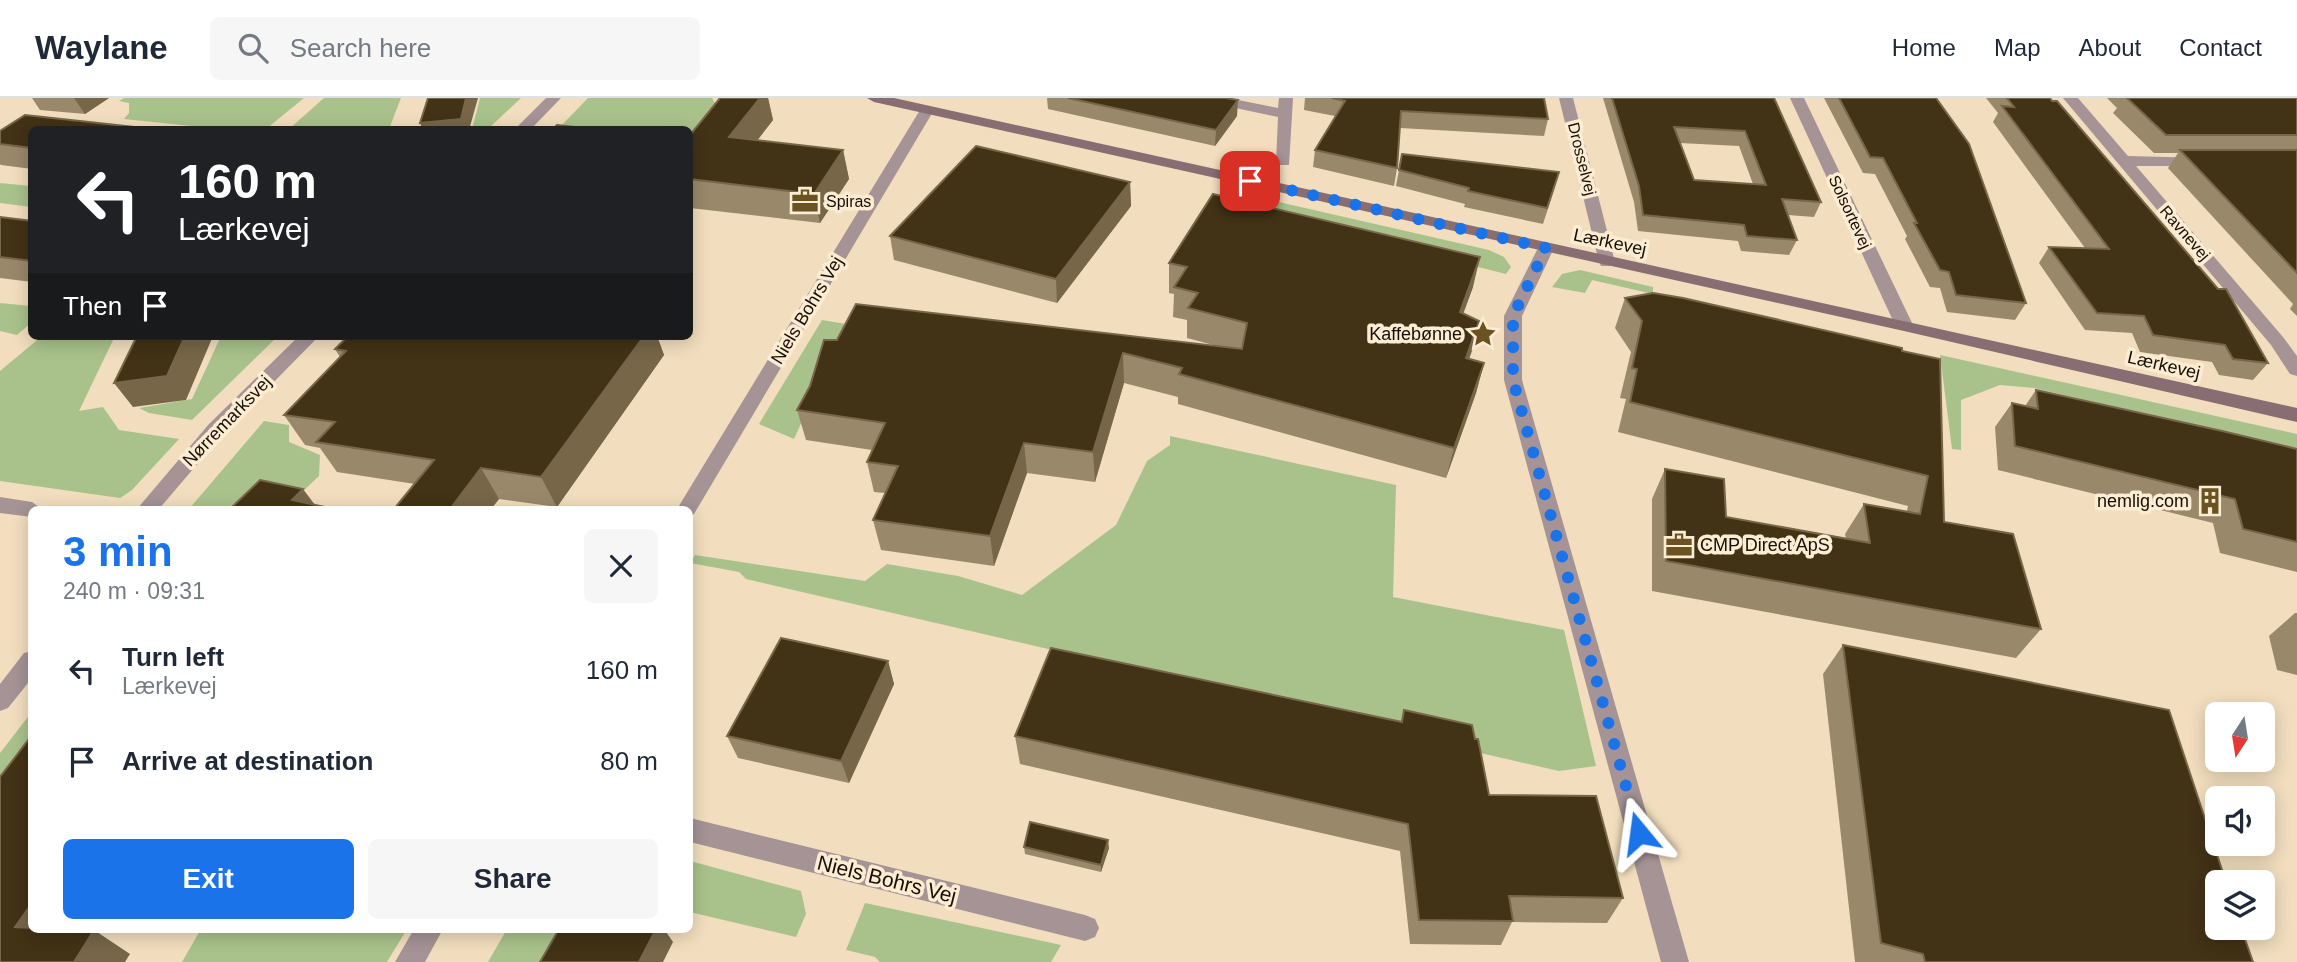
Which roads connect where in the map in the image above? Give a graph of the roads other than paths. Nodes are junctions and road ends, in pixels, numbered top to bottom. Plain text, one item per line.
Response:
1 (554, 98) edge
2 (874, 98) edge
3 (1207, 98) edge
4 (1286, 98) edge
5 (1566, 98) edge
6 (1797, 98) edge
7 (2070, 98) edge
8 (927, 110) junction
9 (1285, 114) junction
10 (525, 126) edge
11 (2217, 160) edge
12 (2124, 161) junction
13 (1284, 162) dead end
14 (1546, 248) junction
15 (1607, 261) junction
16 (1904, 325) junction
17 (306, 340) edge
18 (2297, 370) edge
19 (2297, 415) edge
20 (0, 505) edge
21 (150, 506) edge
22 (689, 506) edge
23 (28, 509) edge
24 (28, 665) edge
25 (0, 701) edge
26 (693, 831) edge
27 (1085, 928) dead end
28 (427, 933) edge
29 (409, 962) edge
30 (1675, 962) edge

1 - 10 street
2 - 8 street, Lærkevej
3 - 9 street
4 - 9 street
5 - 15 street, Drosselvej
6 - 16 street, Solsortevej
7 - 12 street, Ravnevej
8 - 14 street, Lærkevej
8 - 22 street, Niels Bohrs Vej
9 - 13 street
11 - 12 street
12 - 18 street, Ravnevej
14 - 15 street, Lærkevej
14 - 30 street
15 - 16 street, Lærkevej
16 - 19 street, Lærkevej
17 - 21 street, Nørremarksvej
20 - 23 street
24 - 25 street
26 - 27 street, Niels Bohrs Vej
28 - 29 street

